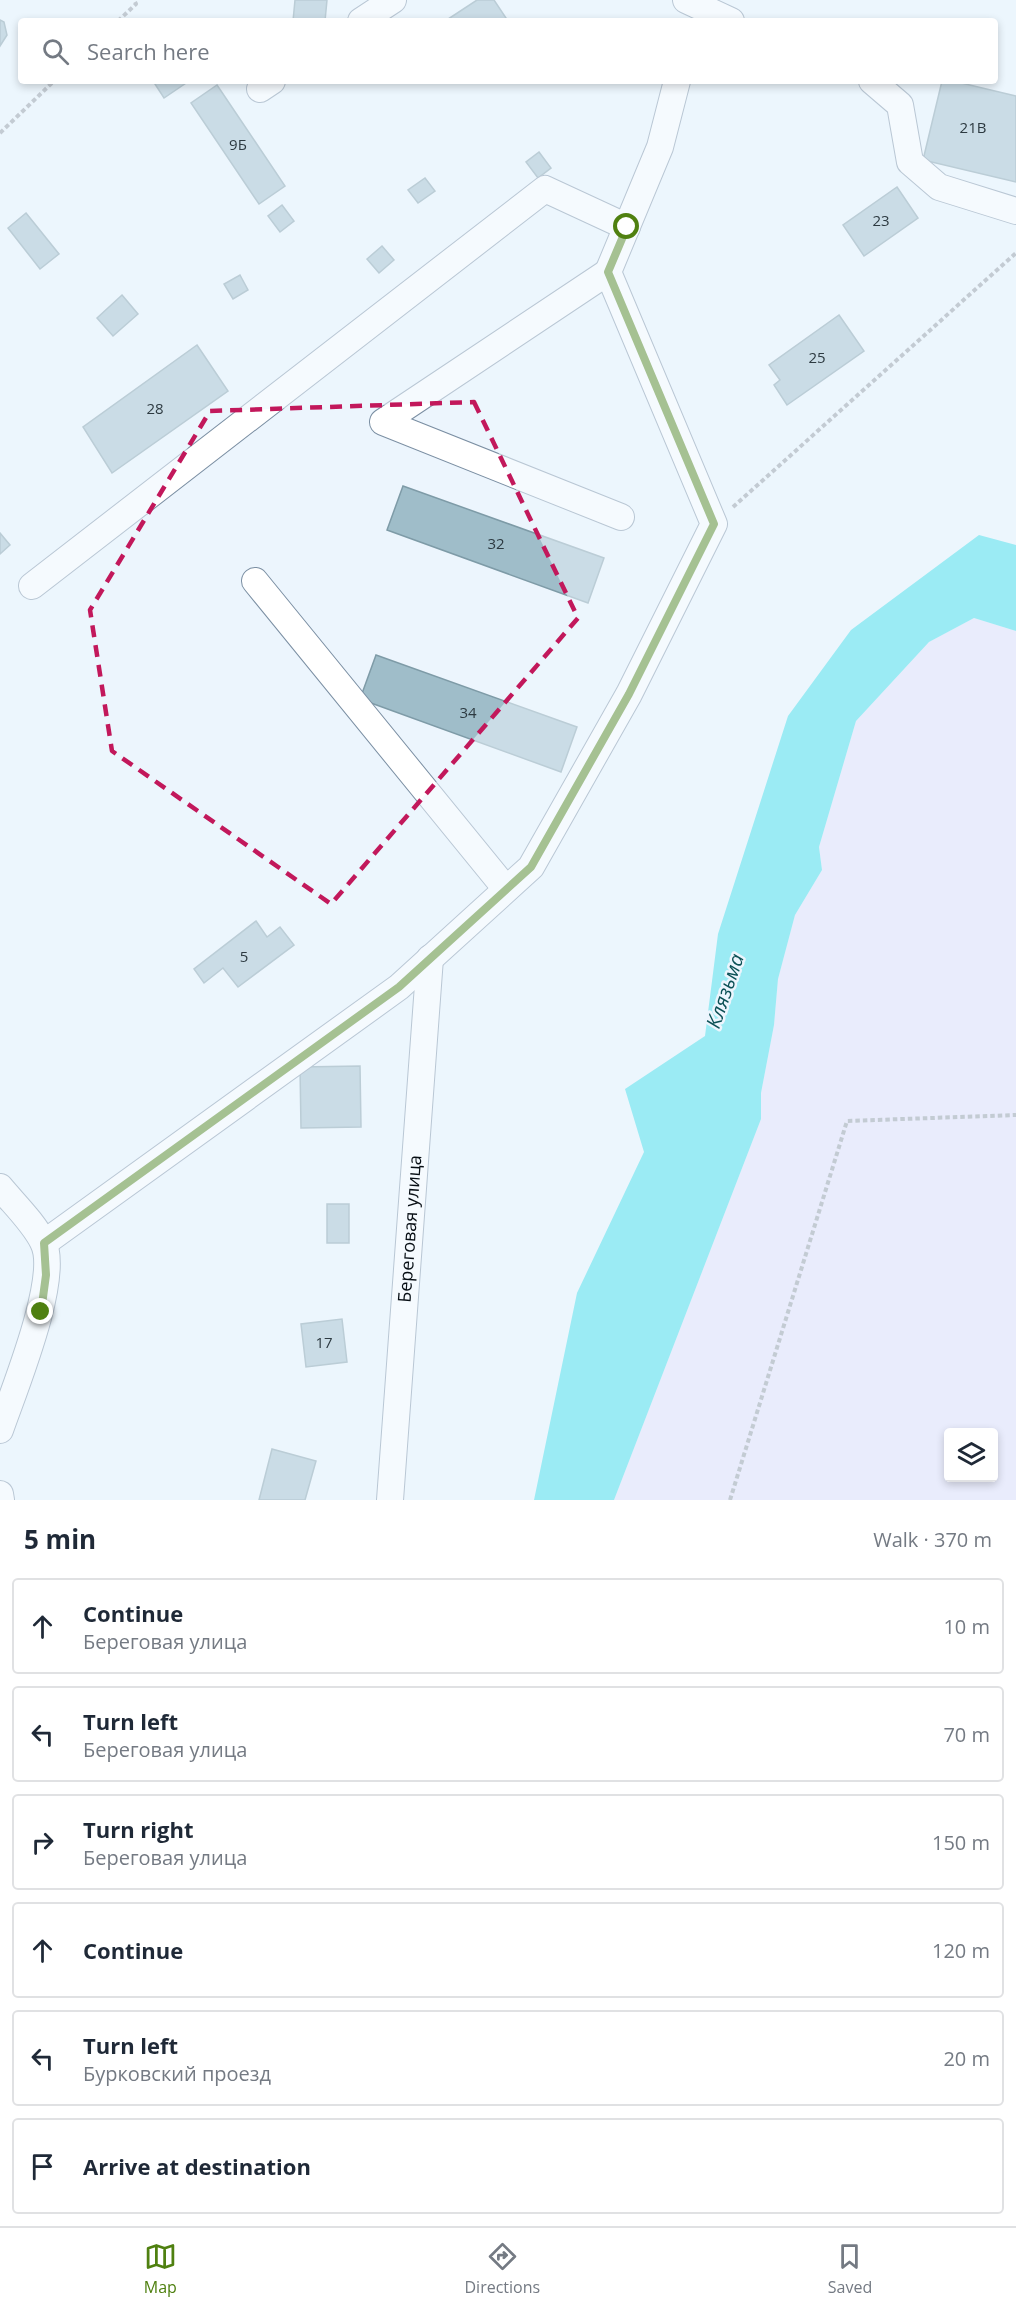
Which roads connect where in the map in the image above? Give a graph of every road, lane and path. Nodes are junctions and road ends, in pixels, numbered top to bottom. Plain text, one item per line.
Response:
1 (134, 0) edge
2 (393, 0) edge
3 (691, 9) edge
4 (121, 18) edge
5 (366, 18) edge
6 (721, 18) edge
7 (51, 84) edge
8 (676, 84) edge
9 (876, 84) edge
10 (0, 133) edge
11 (1016, 211) edge
12 (627, 227) junction
13 (1016, 253) edge
14 (608, 272) junction
15 (621, 517) dead end
16 (714, 524) junction
17 (255, 581) dead end
18 (32, 586) dead end
19 (506, 889) junction
20 (430, 958) junction
21 (1016, 1115) edge
22 (0, 1187) edge
23 (44, 1243) junction
24 (0, 1430) edge
25 (0, 1494) edge
26 (1, 1500) edge
27 (390, 1500) edge
28 (730, 1500) edge

1 - 4 path
2 - 5 street
3 - 6 street
7 - 10 path
8 - 12 street
9 - 11 street
12 - 14 street
12 - 18 street
13 - 16 path
14 - 15 street
14 - 16 street
16 - 19 street
17 - 19 street
19 - 20 street
20 - 23 street
20 - 27 street, Береговая улица
21 - 28 path
22 - 23 street
23 - 24 street
25 - 26 street

